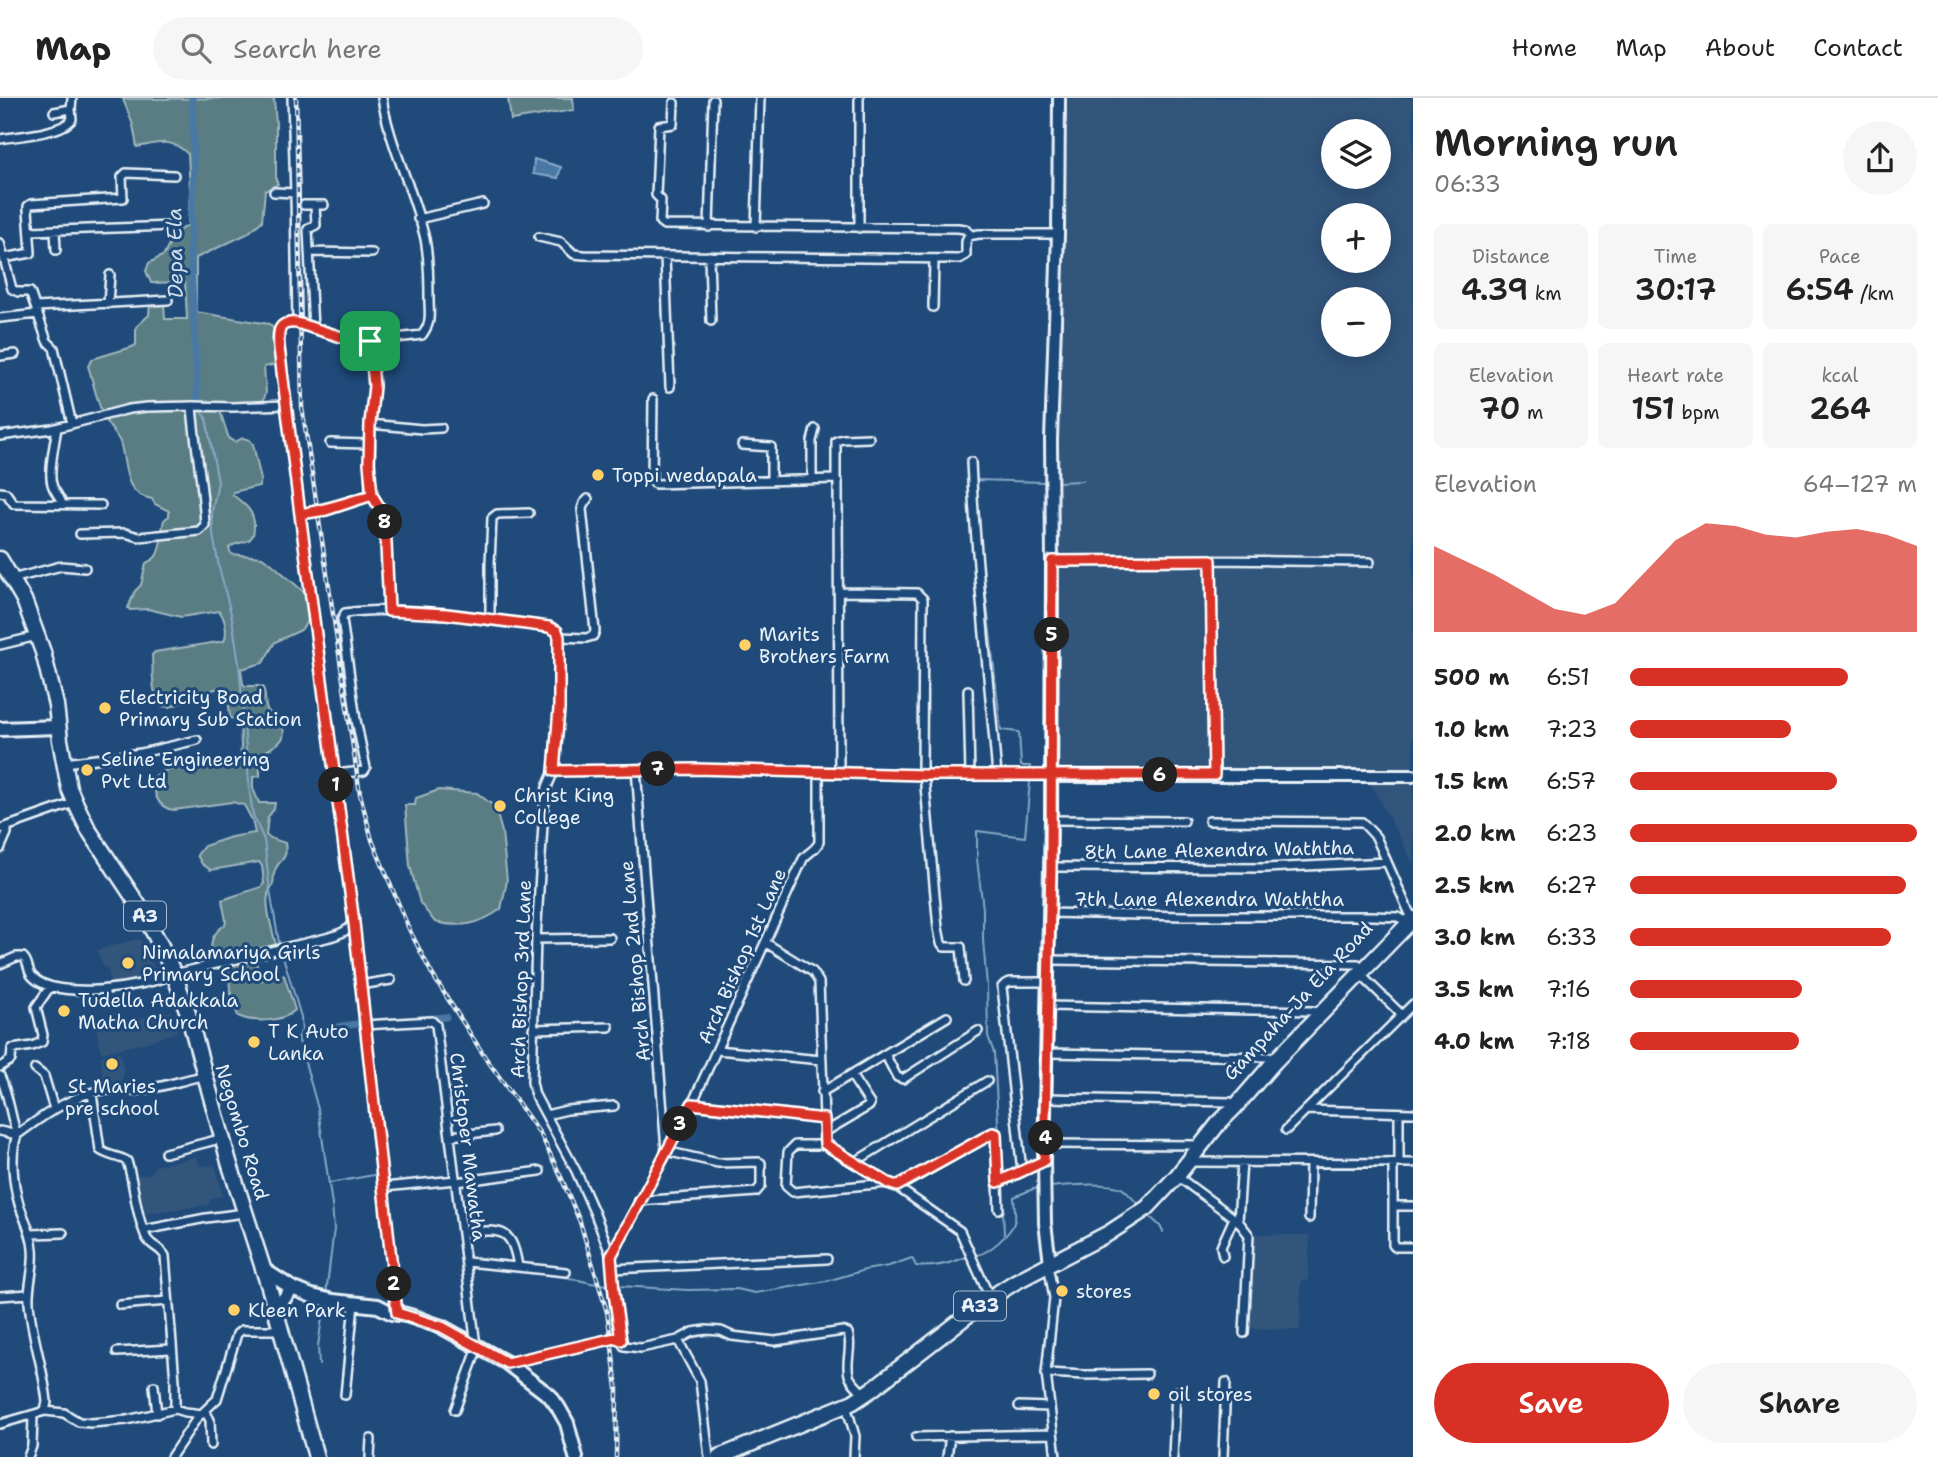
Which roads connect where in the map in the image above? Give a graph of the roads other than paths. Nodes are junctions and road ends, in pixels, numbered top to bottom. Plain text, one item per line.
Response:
1 (72, 98) edge
2 (292, 98) edge
3 (382, 98) edge
4 (760, 98) edge
5 (859, 98) edge
6 (1059, 98) edge
7 (713, 100) dead end
8 (674, 103) dead end
9 (71, 109) junction
10 (54, 111) dead end
11 (0, 139) edge
12 (174, 175) dead end
13 (274, 192) dead end
14 (295, 193) junction
15 (483, 204) dead end
16 (304, 205) dead end
17 (315, 205) junction
18 (324, 205) dead end
19 (418, 219) junction
20 (173, 226) dead end
21 (709, 227) junction
22 (756, 227) junction
23 (859, 228) junction
24 (55, 230) junction
25 (30, 231) junction
26 (1058, 234) junction
27 (971, 235) junction
28 (538, 237) dead end
29 (0, 243) edge
30 (56, 250) dead end
31 (309, 252) junction
32 (372, 253) dead end
33 (2, 255) edge
34 (665, 256) junction
35 (709, 256) junction
36 (934, 259) junction
37 (110, 275) dead end
38 (168, 300) dead end
39 (108, 304) junction
40 (933, 307) dead end
41 (37, 311) junction
42 (0, 318) edge
43 (711, 321) dead end
44 (297, 323) junction
45 (313, 329) junction
46 (370, 341) junction
47 (15, 354) dead end
48 (0, 356) edge
49 (670, 387) dead end
50 (653, 399) dead end
51 (286, 405) junction
52 (193, 406) junction
53 (72, 424) junction
54 (370, 424) junction
55 (57, 428) junction
56 (441, 428) dead end
57 (815, 429) dead end
58 (0, 436) edge
59 (869, 438) dead end
60 (330, 443) dead end
61 (369, 444) junction
62 (742, 445) dead end
63 (971, 462) dead end
64 (836, 479) junction
65 (812, 480) junction
66 (771, 481) junction
67 (0, 492) edge
68 (372, 495) junction
69 (588, 499) dead end
70 (62, 504) junction
71 (101, 505) dead end
72 (528, 513) dead end
73 (300, 514) junction
74 (80, 534) dead end
75 (0, 559) edge
76 (1211, 560) junction
77 (1052, 561) junction
78 (1370, 562) dead end
79 (85, 568) dead end
80 (6, 576) edge
81 (839, 592) junction
82 (389, 611) junction
83 (490, 620) junction
84 (34, 636) junction
85 (559, 637) junction
86 (0, 645) edge
87 (968, 690) dead end
88 (54, 727) junction
89 (0, 729) edge
90 (197, 740) dead end
91 (64, 763) junction
92 (636, 769) junction
93 (554, 771) junction
94 (819, 772) junction
95 (839, 772) junction
96 (334, 774) junction
97 (923, 775) junction
98 (970, 775) junction
99 (997, 775) junction
100 (1214, 775) junction
101 (1051, 776) junction
102 (1413, 776) edge
103 (68, 805) junction
104 (1051, 820) junction
105 (1184, 821) dead end
106 (1209, 821) dead end
107 (4, 828) edge
108 (0, 849) edge
109 (1387, 862) junction
110 (1051, 867) junction
111 (1049, 913) junction
112 (1410, 916) edge
113 (354, 923) junction
114 (610, 938) dead end
115 (536, 939) junction
116 (765, 943) junction
117 (1049, 960) junction
118 (0, 964) edge
119 (1359, 969) junction
120 (171, 975) junction
121 (391, 980) dead end
122 (964, 981) dead end
123 (1048, 982) junction
124 (360, 985) junction
125 (50, 987) junction
126 (1413, 1004) edge
127 (1047, 1006) junction
128 (1317, 1012) junction
129 (1402, 1015) junction
130 (947, 1017) dead end
131 (364, 1026) junction
132 (609, 1027) dead end
133 (533, 1029) junction
134 (978, 1031) dead end
135 (717, 1050) junction
136 (1047, 1053) junction
137 (885, 1054) junction
138 (1269, 1057) junction
139 (821, 1060) junction
140 (0, 1067) edge
141 (35, 1069) dead end
142 (851, 1075) junction
143 (0, 1076) edge
144 (198, 1077) junction
145 (987, 1081) dead end
146 (822, 1092) junction
147 (92, 1093) junction
148 (1046, 1098) junction
149 (1230, 1101) junction
150 (692, 1104) junction
151 (614, 1106) dead end
152 (54, 1109) junction
153 (1306, 1110) junction
154 (1399, 1113) junction
155 (1413, 1113) edge
156 (546, 1115) junction
157 (824, 1119) junction
158 (1218, 1124) junction
159 (1286, 1130) dead end
160 (0, 1131) edge
161 (495, 1131) dead end
162 (825, 1132) junction
163 (17, 1135) junction
164 (450, 1136) junction
165 (216, 1140) junction
166 (825, 1144) junction
167 (1045, 1144) junction
168 (1201, 1145) junction
169 (666, 1150) junction
170 (165, 1153) dead end
171 (1044, 1161) junction
172 (855, 1162) junction
173 (1188, 1162) junction
174 (1242, 1162) junction
175 (1310, 1163) junction
176 (1396, 1163) junction
177 (1413, 1163) edge
178 (540, 1171) dead end
179 (1022, 1172) junction
180 (1177, 1176) junction
181 (456, 1181) junction
182 (998, 1182) junction
183 (888, 1183) junction
184 (897, 1186) junction
185 (383, 1187) junction
186 (639, 1201) junction
187 (1392, 1206) junction
188 (1413, 1206) edge
189 (999, 1209) dead end
190 (237, 1214) junction
191 (1309, 1218) dead end
192 (1236, 1219) junction
193 (144, 1230) junction
194 (463, 1232) junction
195 (63, 1233) dead end
196 (30, 1234) junction
197 (1413, 1247) edge
198 (611, 1256) junction
199 (1223, 1256) dead end
200 (827, 1259) dead end
201 (467, 1262) junction
202 (1049, 1263) junction
203 (518, 1267) junction
204 (612, 1269) junction
205 (566, 1272) dead end
206 (264, 1282) junction
207 (293, 1288) junction
208 (29, 1294) junction
209 (0, 1296) edge
210 (990, 1298) junction
211 (168, 1301) junction
212 (354, 1304) junction
213 (120, 1305) dead end
214 (277, 1313) junction
215 (397, 1313) junction
216 (273, 1330) junction
217 (1244, 1333) dead end
218 (621, 1340) junction
219 (678, 1340) junction
220 (477, 1346) junction
221 (171, 1349) junction
222 (117, 1352) dead end
223 (507, 1363) junction
224 (1046, 1373) junction
225 (1147, 1374) dead end
226 (1226, 1382) dead end
227 (154, 1386) dead end
228 (1176, 1391) dead end
229 (345, 1395) dead end
230 (863, 1395) junction
231 (846, 1405) junction
232 (1018, 1406) dead end
233 (1050, 1407) junction
234 (175, 1409) junction
235 (455, 1410) dead end
236 (46, 1411) junction
237 (203, 1412) junction
238 (157, 1414) junction
239 (33, 1416) junction
240 (0, 1424) edge
241 (1053, 1434) junction
242 (950, 1436) junction
243 (916, 1437) dead end
244 (371, 1439) dead end
245 (211, 1445) dead end
246 (28, 1457) edge
247 (171, 1457) edge
248 (309, 1457) edge
249 (316, 1457) edge
250 (370, 1457) edge
251 (576, 1457) edge
252 (709, 1457) edge
253 (719, 1457) edge
254 (854, 1457) edge
255 (947, 1457) edge
256 (1056, 1457) edge
257 (1174, 1457) edge
258 (1223, 1457) edge

1 - 9 street
2 - 14 street
3 - 19 street
4 - 22 street
5 - 23 street
6 - 26 street
7 - 21 street
8 - 21 street
9 - 10 street
9 - 11 street
12 - 25 street
13 - 14 street
14 - 44 street
15 - 19 street
16 - 17 street
17 - 18 street
17 - 31 street
19 - 46 street
20 - 24 street
21 - 22 street
22 - 23 street
23 - 27 street
24 - 25 street
24 - 30 street
25 - 33 street
26 - 27 street
26 - 77 street
27 - 36 street
28 - 34 street
29 - 33 street
31 - 32 street
31 - 45 street
33 - 41 street
34 - 35 street
34 - 49 street
35 - 36 street
35 - 43 street
36 - 40 street
37 - 39 street
38 - 39 street
39 - 41 street
41 - 42 street
41 - 53 street
44 - 45 street
44 - 51 street
45 - 46 street
46 - 54 street
47 - 48 street
50 - 66 street
51 - 52 street
51 - 73 street
52 - 53 street
52 - 74 street
53 - 55 street
54 - 56 street
54 - 61 street
55 - 58 street
55 - 70 street
57 - 65 street
59 - 64 street
60 - 61 street
61 - 68 street
62 - 66 street
63 - 99 street
64 - 65 street
64 - 81 street
65 - 66 street
67 - 70 street
68 - 73 street
68 - 82 street
69 - 85 street
70 - 71 street
72 - 83 street
73 - 96 street
75 - 80 highway, Negombo Road / A3
76 - 77 street
76 - 78 street
76 - 100 street
77 - 101 street
79 - 80 street
80 - 84 highway, Negombo Road / A3
81 - 95 street
81 - 97 street
82 - 83 street
82 - 96 street
83 - 85 street
84 - 86 street
84 - 88 highway, Negombo Road / A3
85 - 93 street, Arch Bishop 3rd Lane
87 - 98 street
88 - 89 main road
88 - 91 highway, Negombo Road / A3
88 - 103 highway, Negombo Road / A3
90 - 91 street
91 - 120 highway, Negombo Road / A3
92 - 93 street
92 - 94 street
92 - 169 street, Arch Bishop 2nd Lane
93 - 115 street, Arch Bishop 3rd Lane
94 - 95 street
94 - 116 street, Arch Bishop 1st Lane
95 - 97 street
96 - 113 street
97 - 98 street
97 - 122 street
98 - 99 street
99 - 101 street
100 - 101 street
100 - 102 street
101 - 104 street
103 - 107 street
103 - 120 highway, Negombo Road / A3
104 - 105 street
104 - 110 street
106 - 109 street
107 - 108 street
109 - 110 street, 8th Lane Alexendra Waththa
109 - 112 street
110 - 111 street
111 - 112 street, 7th Lane Alexendra Waththa
111 - 117 street
112 - 119 highway, Gampaha-Ja Ela Road / A33
113 - 120 street
113 - 124 street
114 - 115 street
115 - 133 street, Arch Bishop 3rd Lane
116 - 135 street, Arch Bishop 1st Lane
116 - 139 street
117 - 119 street
117 - 123 street
118 - 125 street
119 - 128 highway, Gampaha-Ja Ela Road / A33
119 - 129 street
120 - 125 street
120 - 144 highway, Negombo Road / A3
120 - 206 highway, Negombo Road / A3
121 - 124 street
123 - 127 street
123 - 179 street
124 - 131 street
125 - 140 street
126 - 129 street
127 - 128 street
127 - 136 street
128 - 138 highway, Gampaha-Ja Ela Road / A33
128 - 158 highway, Gampaha-Ja Ela Road / A33
129 - 153 street
130 - 137 street
131 - 164 street, Christoper Mawatha
131 - 185 street
132 - 133 street
133 - 156 street, Arch Bishop 3rd Lane
134 - 137 street
135 - 139 street
135 - 150 street, Arch Bishop 1st Lane
136 - 138 street
136 - 148 street
137 - 142 street
138 - 149 highway, Gampaha-Ja Ela Road / A33
139 - 146 street
141 - 152 street
142 - 146 street
142 - 162 street
143 - 163 street
144 - 147 street
144 - 165 highway, Negombo Road / A3
145 - 172 street
146 - 157 street
147 - 152 street
147 - 193 street
148 - 149 street
148 - 167 street
149 - 158 highway, Gampaha-Ja Ela Road / A33
150 - 157 street
150 - 169 street, Arch Bishop 1st Lane
151 - 156 street
152 - 163 street
153 - 154 street
153 - 159 street
154 - 155 street
154 - 176 street
156 - 198 street, Arch Bishop 3rd Lane
157 - 162 street
158 - 168 highway, Gampaha-Ja Ela Road / A33
160 - 163 street
161 - 164 street
162 - 166 street
163 - 196 street
164 - 181 street, Christoper Mawatha
165 - 170 street
165 - 190 highway, Negombo Road / A3
166 - 172 street
166 - 183 street
167 - 168 street
167 - 171 street
168 - 173 highway, Gampaha-Ja Ela Road / A33
169 - 186 street, Arch Bishop 1st Lane
169 - 186 street
171 - 179 street
171 - 202 street
172 - 183 street
173 - 174 street
173 - 180 highway, Gampaha-Ja Ela Road / A33
174 - 175 street
174 - 192 street
175 - 176 street
175 - 191 street
176 - 177 street
176 - 187 street
178 - 181 street
179 - 182 street
180 - 192 street
180 - 202 highway, Gampaha-Ja Ela Road / A33
181 - 185 street
181 - 194 street, Christoper Mawatha
182 - 184 street
182 - 189 street
183 - 184 street
184 - 210 street
185 - 215 street
186 - 198 street, Arch Bishop 1st Lane
187 - 188 street
187 - 197 street
190 - 193 street
190 - 206 highway, Negombo Road / A3
192 - 199 street
192 - 217 street
193 - 211 street
194 - 201 street, Christoper Mawatha
194 - 203 street
195 - 196 street
196 - 208 street
198 - 204 street, Arch Bishop 3rd Lane
200 - 204 street
201 - 203 street
201 - 220 street, Christoper Mawatha
202 - 210 highway, Gampaha-Ja Ela Road / A33
202 - 224 street
203 - 205 street
204 - 218 street, Arch Bishop 3rd Lane
206 - 207 main road
206 - 214 highway, Negombo Road / A3
206 - 216 highway, Negombo Road / A3
207 - 212 main road
207 - 214 main road
208 - 209 street
208 - 236 street
210 - 230 highway, Gampaha-Ja Ela Road / A33
211 - 213 street
211 - 221 street
212 - 215 main road
212 - 229 street
214 - 249 highway, Negombo Road / A3
215 - 220 main road
216 - 237 street
216 - 248 highway, Negombo Road / A3
218 - 219 street
218 - 223 street
219 - 230 street
219 - 252 street
220 - 223 main road
220 - 235 street
221 - 222 street
221 - 234 street
223 - 251 main road
224 - 225 street
224 - 233 street
226 - 258 street
227 - 238 street
228 - 257 street
230 - 231 highway, Gampaha-Ja Ela Road / A33
231 - 253 highway, Gampaha-Ja Ela Road / A33
231 - 254 street
232 - 233 street
233 - 241 street
234 - 237 street
234 - 238 street
236 - 238 street
236 - 239 street
237 - 245 street
237 - 247 street
239 - 240 street
239 - 246 street
241 - 242 street
241 - 256 street
242 - 243 street
242 - 255 street
244 - 250 street

